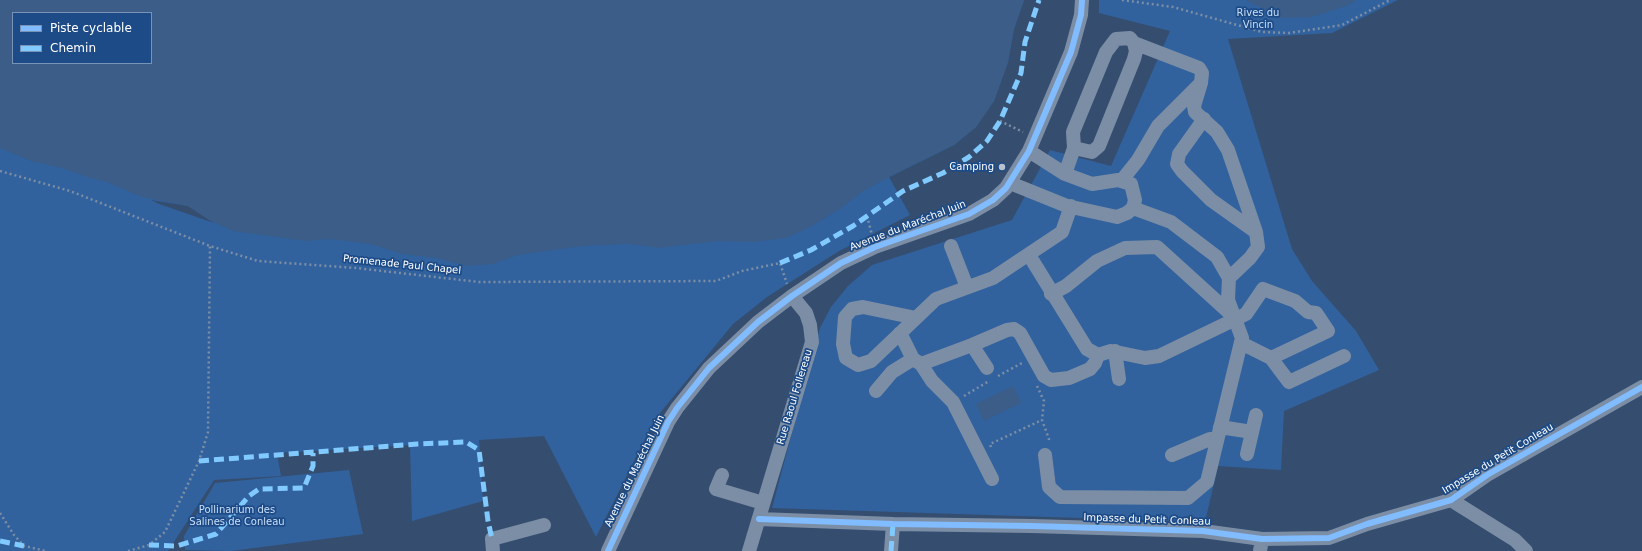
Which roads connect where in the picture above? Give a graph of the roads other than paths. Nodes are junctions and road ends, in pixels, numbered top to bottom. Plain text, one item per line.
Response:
1 (1082, 0) edge
2 (1134, 43) junction
3 (1201, 83) junction
4 (1204, 119) junction
5 (1074, 148) junction
6 (1029, 150) junction
7 (1065, 174) junction
8 (1122, 180) junction
9 (1010, 184) junction
10 (1071, 206) junction
11 (1133, 208) junction
12 (1256, 232) junction
13 (951, 246) dead end
14 (1028, 255) junction
15 (1229, 278) junction
16 (967, 287) junction
17 (1051, 294) junction
18 (792, 296) junction
19 (916, 318) junction
20 (1234, 318) junction
21 (900, 333) junction
22 (1240, 343) junction
23 (972, 345) junction
24 (1114, 351) junction
25 (1098, 354) junction
26 (1344, 356) dead end
27 (1271, 358) junction
28 (917, 361) junction
29 (987, 368) dead end
30 (1119, 379) dead end
31 (1642, 387) edge
32 (876, 391) dead end
33 (1256, 414) dead end
34 (1252, 432) junction
35 (1219, 433) junction
36 (1247, 454) dead end
37 (1045, 455) road end
38 (1172, 455) dead end
39 (722, 475) dead end
40 (992, 479) dead end
41 (1452, 500) junction
42 (763, 503) junction
43 (759, 519) junction
44 (892, 524) junction
45 (544, 525) dead end
46 (1261, 545) edge
47 (493, 551) edge
48 (608, 551) edge
49 (749, 551) edge
50 (891, 551) edge
51 (1526, 551) edge

1 - 6 street, Avenue du Maréchal Juin
2 - 3 street
2 - 5 street
2 - 5 street
3 - 4 street
3 - 8 street
4 - 12 street
4 - 12 street
5 - 7 street
6 - 7 street
6 - 9 street, Avenue du Maréchal Juin
7 - 8 street
8 - 11 street
9 - 10 street
9 - 18 street, Avenue du Maréchal Juin
10 - 11 street
10 - 14 street
11 - 15 street
12 - 15 street
13 - 16 street
14 - 16 street
14 - 17 street
15 - 20 street
16 - 19 street
17 - 20 street
17 - 25 street
18 - 42 street, Rue Raoul Follereau
18 - 48 street, Avenue du Maréchal Juin
19 - 21 street
19 - 21 street
20 - 22 street
20 - 24 street
20 - 27 street
21 - 28 street
22 - 27 street
22 - 35 street
23 - 25 street
23 - 28 street
23 - 29 street
24 - 25 street
24 - 30 street
26 - 27 street
28 - 32 street
28 - 40 street
31 - 41 street, Impasse du Petit Conleau
33 - 34 street
34 - 35 street
34 - 36 street
35 - 37 street
35 - 38 street
39 - 42 street
41 - 46 street, Impasse du Petit Conleau
41 - 51 street, Impasse du Petit Conleau
42 - 43 street, Rue Raoul Follereau
43 - 44 street, Impasse du Petit Conleau
43 - 49 street, Rue Raoul Follereau
44 - 46 street, Impasse du Petit Conleau
44 - 50 street
45 - 47 street

